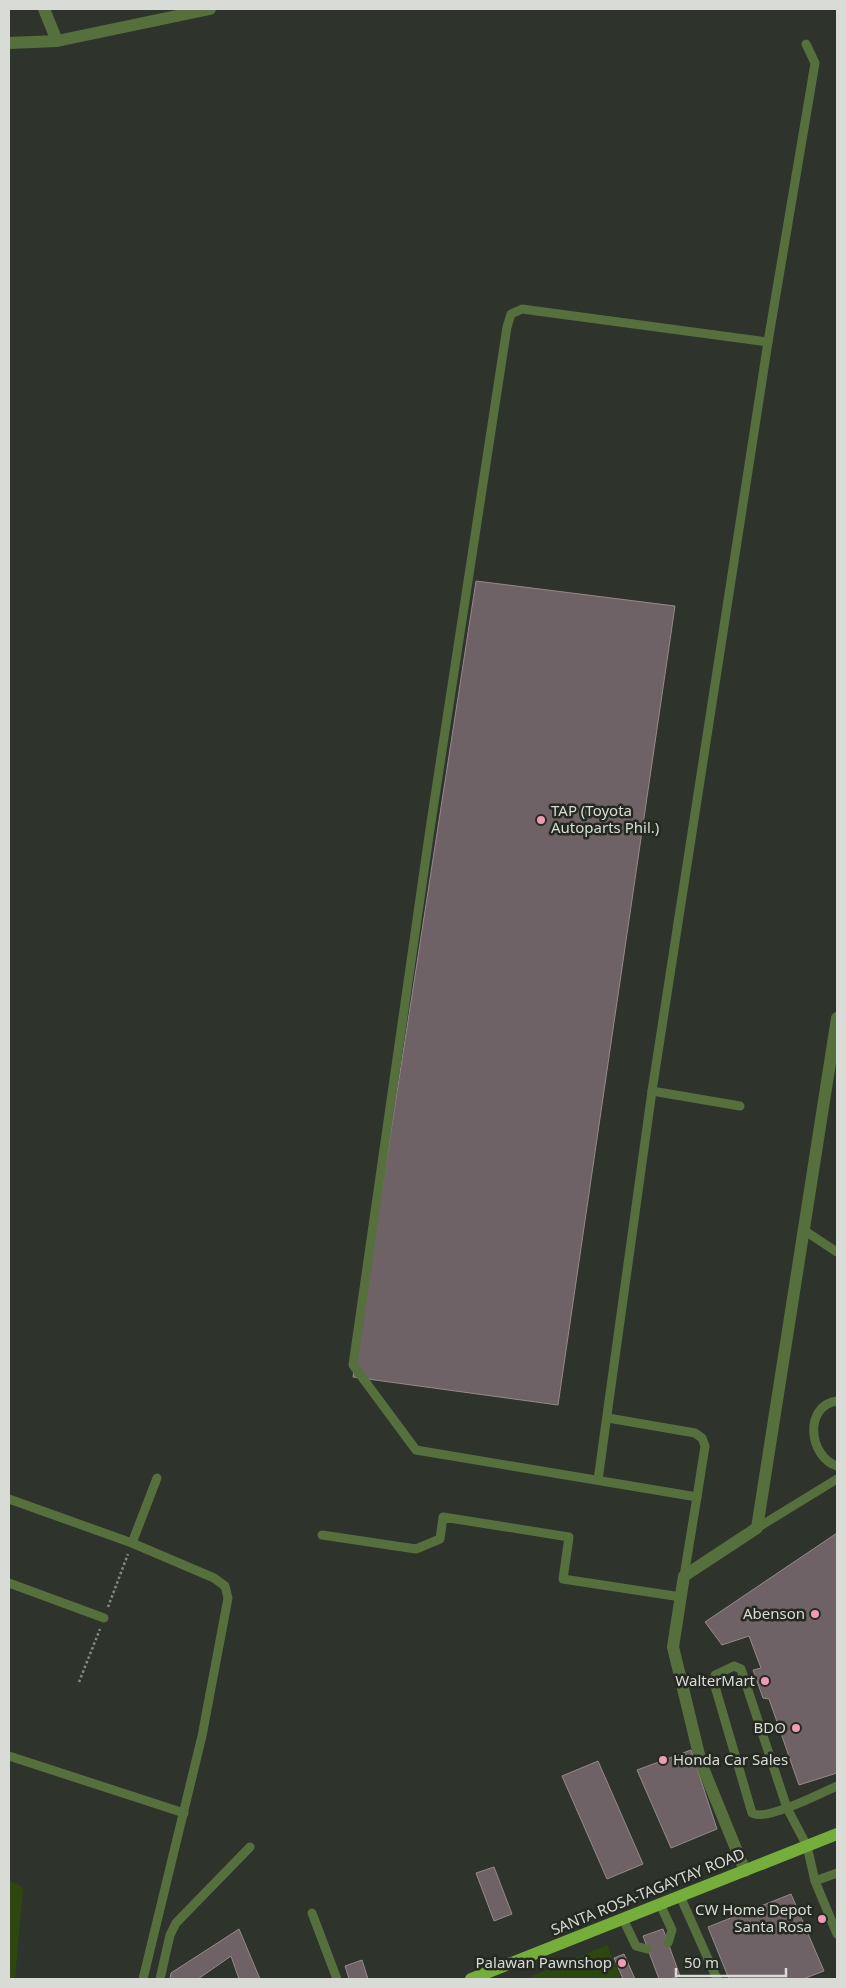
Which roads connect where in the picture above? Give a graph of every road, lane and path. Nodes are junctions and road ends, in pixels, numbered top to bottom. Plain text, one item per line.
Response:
1 (44, 9) edge
2 (209, 9) edge
3 (58, 41) junction
4 (9, 43) edge
5 (806, 44) dead end
6 (768, 342) junction
7 (837, 1018) edge
8 (652, 1091) junction
9 (740, 1106) dead end
10 (805, 1231) junction
11 (837, 1252) edge
12 (837, 1401) edge
13 (608, 1418) junction
14 (837, 1466) edge
15 (157, 1478) dead end
16 (837, 1479) edge
17 (598, 1480) junction
18 (697, 1497) junction
19 (9, 1499) edge
20 (757, 1528) junction
21 (322, 1534) dead end
22 (132, 1543) junction
23 (684, 1576) junction
24 (9, 1583) edge
25 (681, 1597) junction
26 (104, 1618) dead end
27 (9, 1756) edge
28 (837, 1786) edge
29 (787, 1808) junction
30 (184, 1813) junction
31 (837, 1834) edge
32 (250, 1846) dead end
33 (807, 1846) junction
34 (745, 1871) junction
35 (837, 1873) edge
36 (816, 1881) junction
37 (680, 1896) junction
38 (660, 1904) junction
39 (312, 1913) dead end
40 (833, 1914) edge
41 (623, 1919) junction
42 (837, 1934) edge
43 (668, 1943) dead end
44 (648, 1949) dead end
45 (143, 1979) edge
46 (160, 1979) edge
47 (337, 1979) edge
48 (471, 1979) edge
49 (717, 1979) edge

1 - 3 street
2 - 3 street
3 - 4 street
5 - 6 lane
6 - 8 lane
6 - 17 lane
7 - 10 street
8 - 9 lane
8 - 13 lane
10 - 11 lane
10 - 20 street
12 - 14 lane
13 - 17 lane
13 - 18 lane
15 - 22 lane
16 - 20 lane
17 - 18 lane
18 - 23 lane
19 - 22 lane
20 - 23 street
21 - 25 lane
22 - 30 lane
23 - 25 street
24 - 26 lane
25 - 34 street
27 - 30 lane
28 - 29 lane
29 - 29 lane
29 - 33 lane
30 - 45 lane
31 - 33 main road, SANTA ROSA-TAGAYTAY ROAD
32 - 46 lane
33 - 34 main road, SANTA ROSA-TAGAYTAY ROAD
33 - 36 lane
34 - 37 main road, SANTA ROSA-TAGAYTAY ROAD
35 - 36 lane
36 - 40 lane
37 - 38 main road, SANTA ROSA-TAGAYTAY ROAD
37 - 49 lane
38 - 41 main road, SANTA ROSA-TAGAYTAY ROAD
38 - 43 lane
39 - 47 lane
40 - 42 lane
41 - 44 lane
41 - 48 main road, SANTA ROSA-TAGAYTAY ROAD

